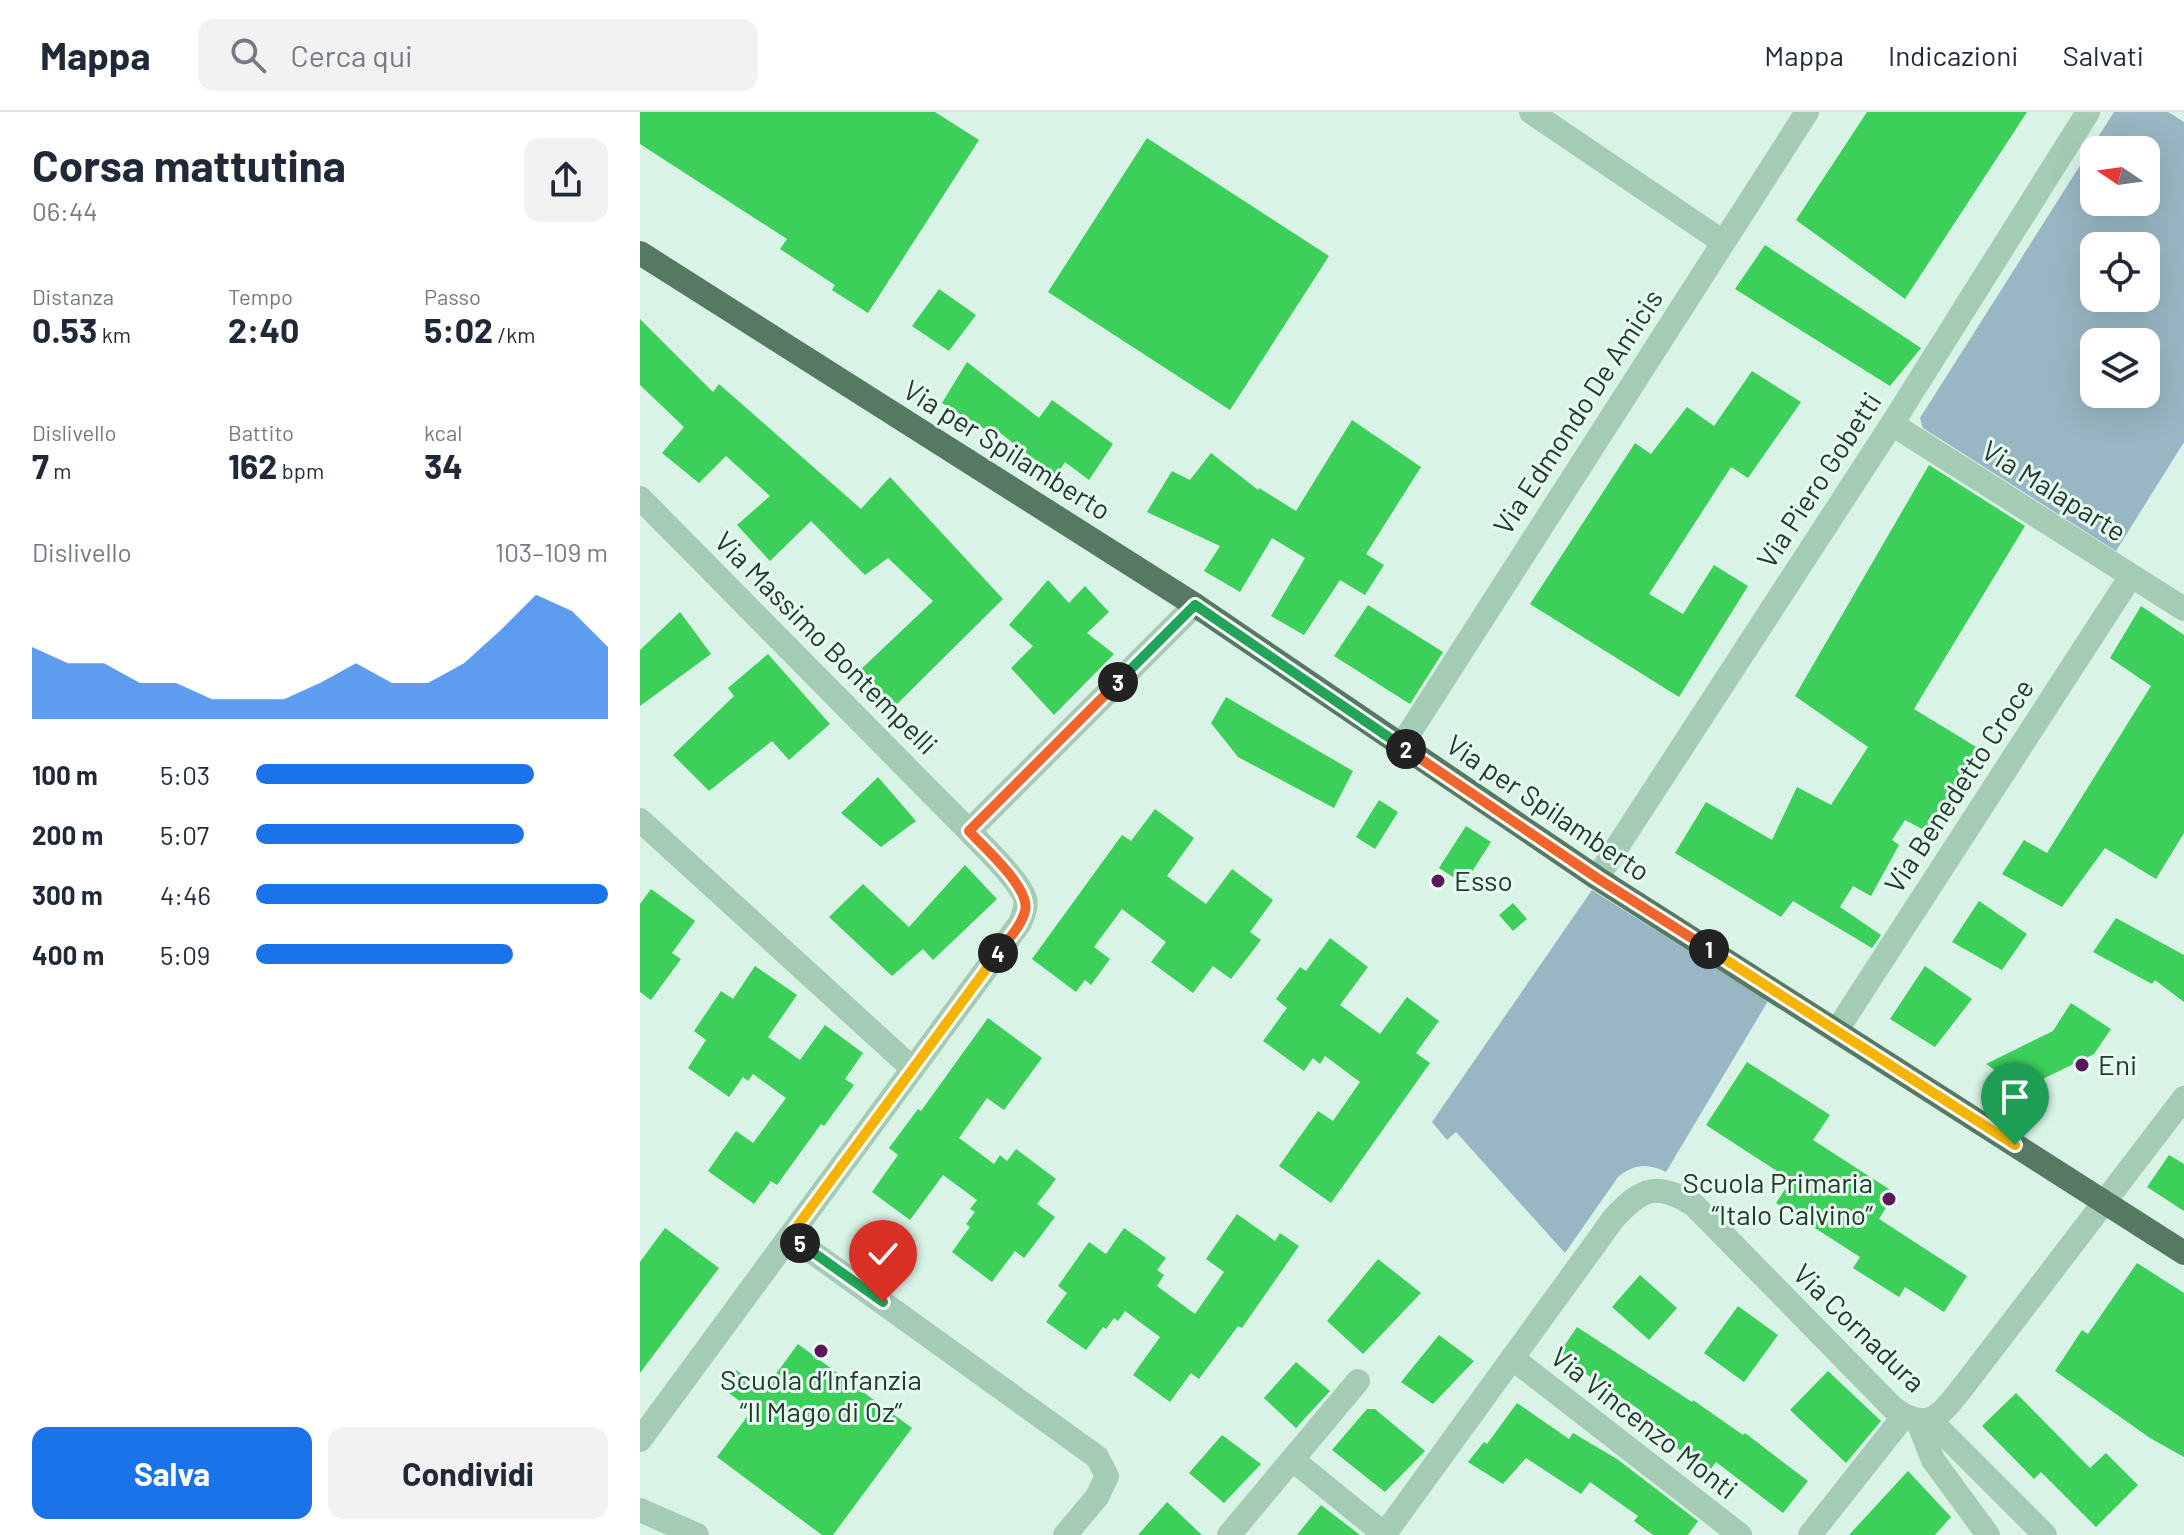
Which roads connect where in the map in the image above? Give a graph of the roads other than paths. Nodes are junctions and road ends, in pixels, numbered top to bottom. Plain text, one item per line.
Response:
1 (1531, 112) edge
2 (1807, 112) edge
3 (2088, 112) edge
4 (1723, 242) junction
5 (640, 253) edge
6 (1892, 424) junction
7 (640, 498) edge
8 (2131, 576) junction
9 (1195, 605) junction
10 (2184, 609) edge
11 (1401, 746) junction
12 (640, 820) edge
13 (969, 831) junction
14 (1597, 878) junction
15 (1837, 1030) junction
16 (913, 1069) junction
17 (2184, 1098) edge
18 (2105, 1203) junction
19 (790, 1236) junction
20 (2184, 1253) edge
21 (1512, 1358) junction
22 (1358, 1381) dead end
23 (1917, 1419) junction
24 (640, 1440) edge
25 (1293, 1460) junction
26 (640, 1510) edge
27 (697, 1535) edge
28 (1065, 1535) edge
29 (1229, 1535) edge
30 (1384, 1535) edge
31 (1740, 1535) edge
32 (1810, 1535) edge
33 (1988, 1535) edge
34 (2045, 1535) edge

1 - 4 street
2 - 4 street, Via Edmondo De Amicis
3 - 6 street, Via Piero Gobetti
4 - 11 street, Via Edmondo De Amicis
5 - 9 main road, Via per Spilamberto
6 - 8 street, Via Malaparte
6 - 14 street, Via Piero Gobetti
7 - 13 street, Via Massimo Bontempelli
8 - 10 street, Via Malaparte
8 - 15 street, Via Benedetto Croce
9 - 11 main road, Via per Spilamberto
9 - 13 street
11 - 14 main road, Via per Spilamberto
12 - 16 street
13 - 16 street, Via Massimo Bontempelli
14 - 15 main road, Via per Spilamberto
15 - 18 main road, Via per Spilamberto
16 - 19 street, Via Massimo Bontempelli
17 - 18 street, Via Cornadura
18 - 20 main road, Via per Spilamberto
18 - 23 street, Via Cornadura
19 - 24 street, Via Massimo Bontempelli
19 - 28 street
21 - 23 street, Via Cornadura
21 - 30 street, Via Cornadura
21 - 31 street, Via Vincenzo Monti
22 - 25 street
23 - 32 street
23 - 33 street
23 - 34 street
25 - 29 street
25 - 30 street, Via Cornadura
26 - 27 street

